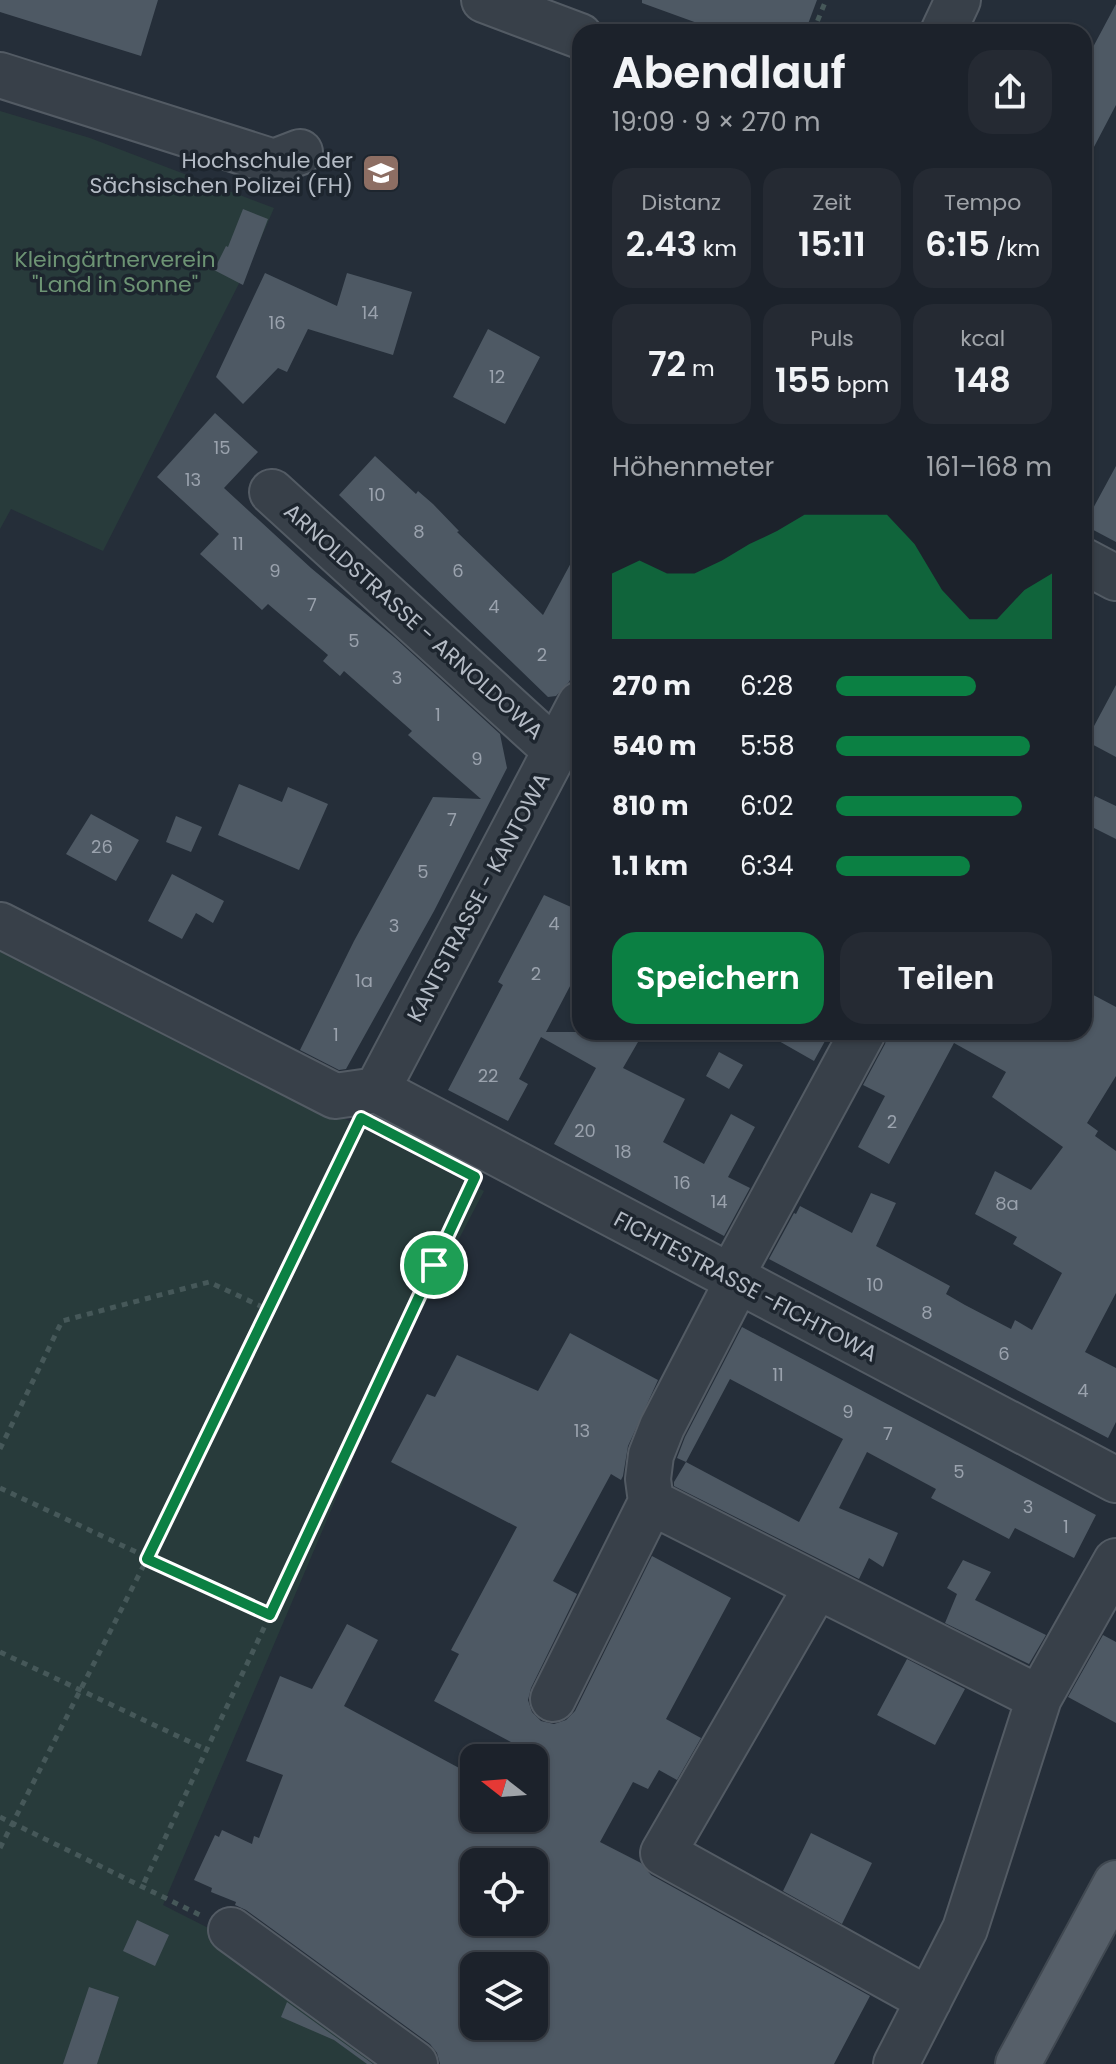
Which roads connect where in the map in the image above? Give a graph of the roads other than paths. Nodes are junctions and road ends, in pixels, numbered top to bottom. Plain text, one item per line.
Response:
1 (484, 0) edge
2 (958, 0) edge
3 (947, 24) edge
4 (572, 33) edge
5 (0, 75) edge
6 (300, 152) dead end
7 (272, 492) dead end
8 (1092, 565) edge
9 (1116, 578) edge
10 (572, 719) edge
11 (555, 750) junction
12 (0, 925) edge
13 (859, 1040) edge
14 (377, 1090) junction
15 (734, 1280) junction
16 (1116, 1480) edge
17 (651, 1502) junction
18 (1116, 1561) edge
19 (817, 1586) junction
20 (1039, 1698) junction
21 (553, 1699) dead end
22 (1116, 1883) edge
23 (231, 1930) road end
24 (929, 2000) junction
25 (415, 2064) edge
26 (896, 2064) edge
27 (1018, 2064) edge

1 - 4 street
2 - 3 street
5 - 6 street
7 - 11 street, ARNOLDSTRASSE - ARNOLDOWA
8 - 9 street
10 - 11 street, KANTSTRASSE - KANTOWA
11 - 14 street, KANTSTRASSE - KANTOWA
12 - 14 street
13 - 15 street
14 - 15 street, FICHTESTRASSE -FICHTOWA
15 - 16 street, FICHTESTRASSE -FICHTOWA
15 - 17 street
17 - 19 street
17 - 21 street
18 - 20 street
19 - 20 street
19 - 24 street
20 - 24 street
22 - 27 main road
23 - 25 street
24 - 26 street

